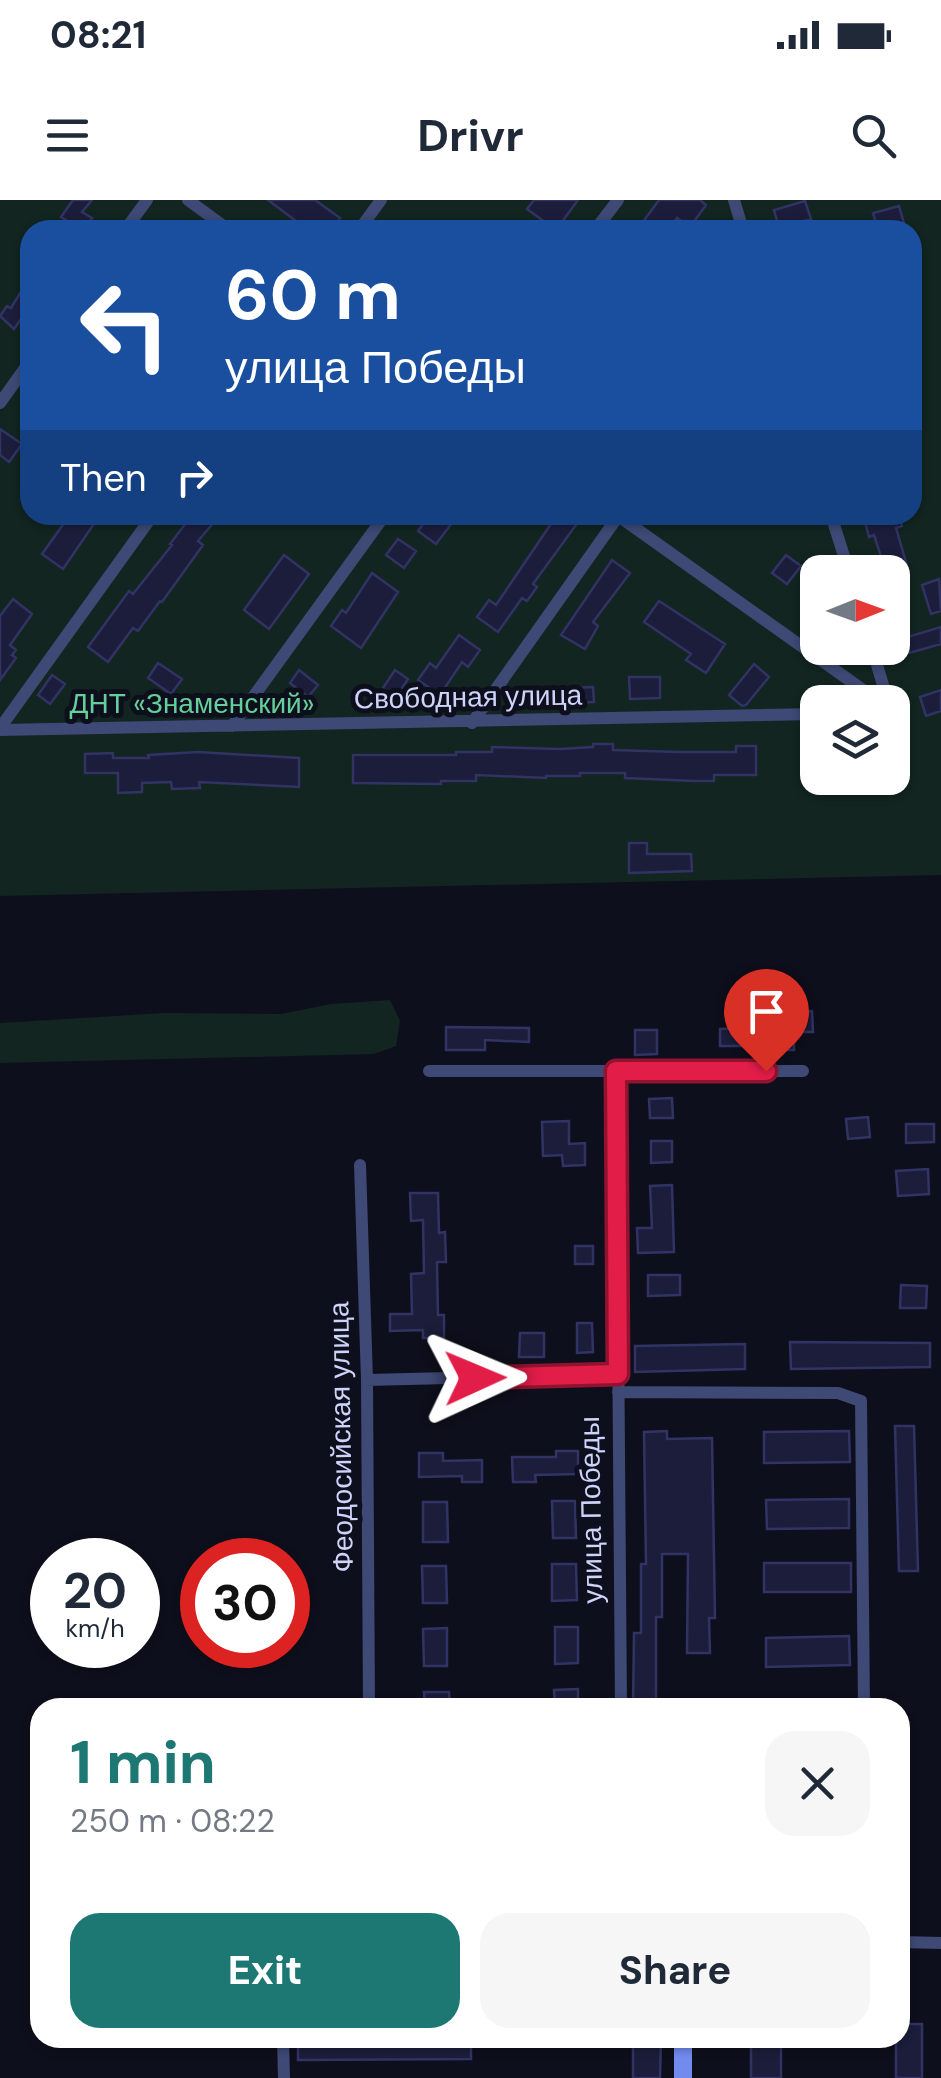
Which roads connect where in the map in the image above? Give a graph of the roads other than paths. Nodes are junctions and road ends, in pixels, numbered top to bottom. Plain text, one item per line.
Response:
1 (188, 200) edge
2 (215, 220) edge
3 (20, 376) edge
4 (0, 403) edge
5 (146, 525) edge
6 (378, 525) edge
7 (611, 525) edge
8 (632, 525) edge
9 (834, 525) edge
10 (843, 555) edge
11 (860, 685) edge
12 (800, 714) edge
13 (472, 722) junction
14 (232, 726) junction
15 (0, 729) edge
16 (429, 1071) dead end
17 (616, 1071) junction
18 (804, 1071) dead end
19 (360, 1165) dead end
20 (618, 1374) junction
21 (368, 1380) junction
22 (618, 1392) junction
23 (369, 1698) edge
24 (621, 1698) edge
25 (864, 1698) edge
26 (910, 1942) edge
27 (941, 1942) edge
28 (283, 2048) edge
29 (683, 2048) edge
30 (284, 2078) edge
31 (683, 2078) edge

1 - 2 street
3 - 4 street
5 - 15 street
6 - 14 street
7 - 13 street
8 - 11 street
9 - 10 street
12 - 13 street, Свободная улица
13 - 14 street, Свободная улица
14 - 15 street, Свободная улица
16 - 17 street
17 - 18 street
17 - 20 street, улица Победы
19 - 21 street, Феодосийская улица
20 - 21 street
20 - 22 street, улица Победы
21 - 23 street, Феодосийская улица
22 - 24 street, улица Победы
22 - 25 street
26 - 27 street
28 - 30 street
29 - 31 street

